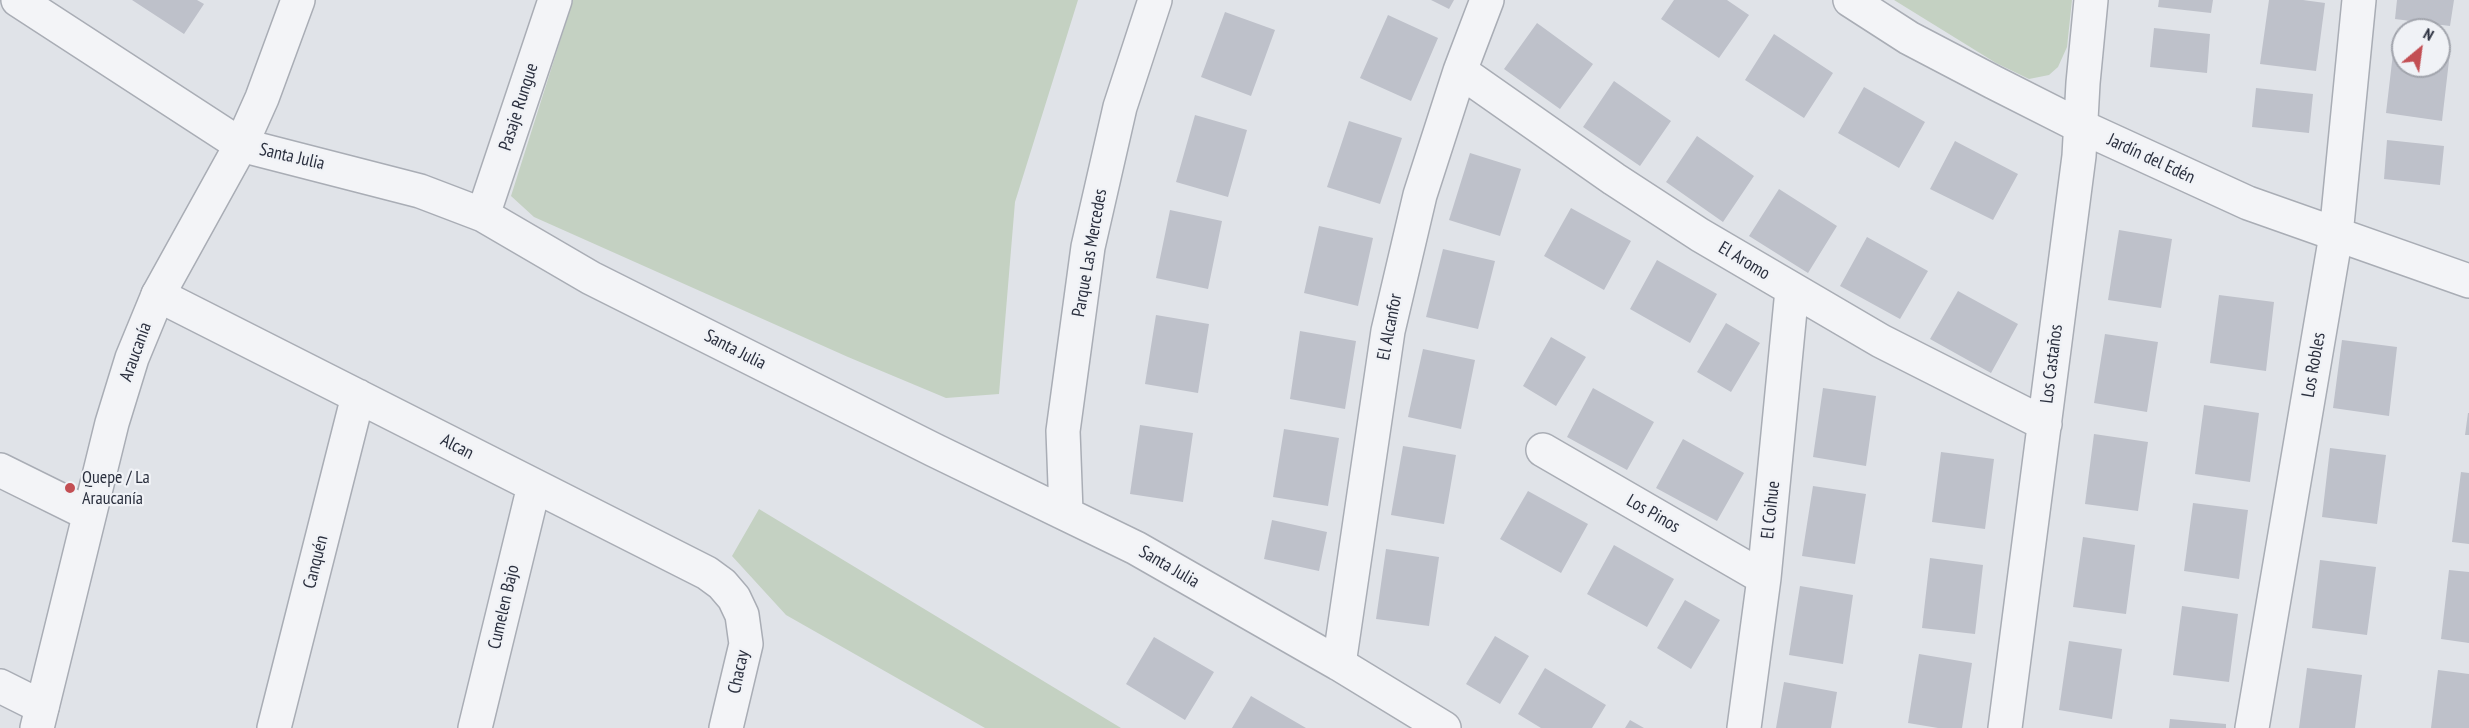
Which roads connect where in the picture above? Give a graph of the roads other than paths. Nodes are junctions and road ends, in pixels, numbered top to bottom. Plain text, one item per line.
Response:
1 (18, 0) edge
2 (298, 0) edge
3 (555, 0) edge
4 (1155, 0) edge
5 (1487, 0) edge
6 (1850, 0) edge
7 (2091, 0) edge
8 (2359, 0) edge
9 (1460, 71) junction
10 (2080, 126) junction
11 (241, 145) junction
12 (483, 215) junction
13 (2336, 235) junction
14 (2469, 281) edge
15 (1792, 290) junction
16 (158, 295) junction
17 (358, 396) junction
18 (2045, 424) junction
19 (1543, 450) dead end
20 (0, 470) edge
21 (534, 486) junction
22 (1066, 513) junction
23 (89, 514) junction
24 (1764, 578) junction
25 (742, 615) joint
26 (1339, 664) junction
27 (0, 686) edge
28 (39, 718) edge
29 (274, 728) edge
30 (475, 728) edge
31 (726, 728) edge
32 (1444, 728) edge
33 (1744, 728) edge
34 (2005, 728) edge
35 (2252, 728) edge

1 - 11 street, Santa Julia
2 - 11 street, Araucanía
3 - 12 street, Pasaje Rungue
4 - 22 street, Parque Las Mercedes
5 - 9 street, El Alcanfor
6 - 10 street, Jardín del Edén
7 - 10 street, Los Castaños
8 - 13 street, Los Robles
9 - 15 street, El Aromo
9 - 26 street, El Alcanfor
10 - 13 street, Jardín del Edén
10 - 18 street, Los Castaños
11 - 12 street, Santa Julia
11 - 16 street, Araucanía
12 - 22 street, Santa Julia
13 - 14 street, Jardín del Edén
13 - 35 street, Los Robles
15 - 18 street, El Aromo
15 - 24 street, El Coihue
16 - 17 street, Alcan
16 - 23 street, Araucanía
17 - 21 street, Alcan
17 - 29 street, Canquén
18 - 34 street, Los Castaños
19 - 24 street, Los Pinos
20 - 23 street
21 - 25 street, Alcan
21 - 30 street, Cumelen Bajo
22 - 26 street, Santa Julia
23 - 28 street, Araucanía
24 - 33 street, El Coihue
25 - 31 street, Chacay
26 - 32 street, Santa Julia
27 - 28 street

